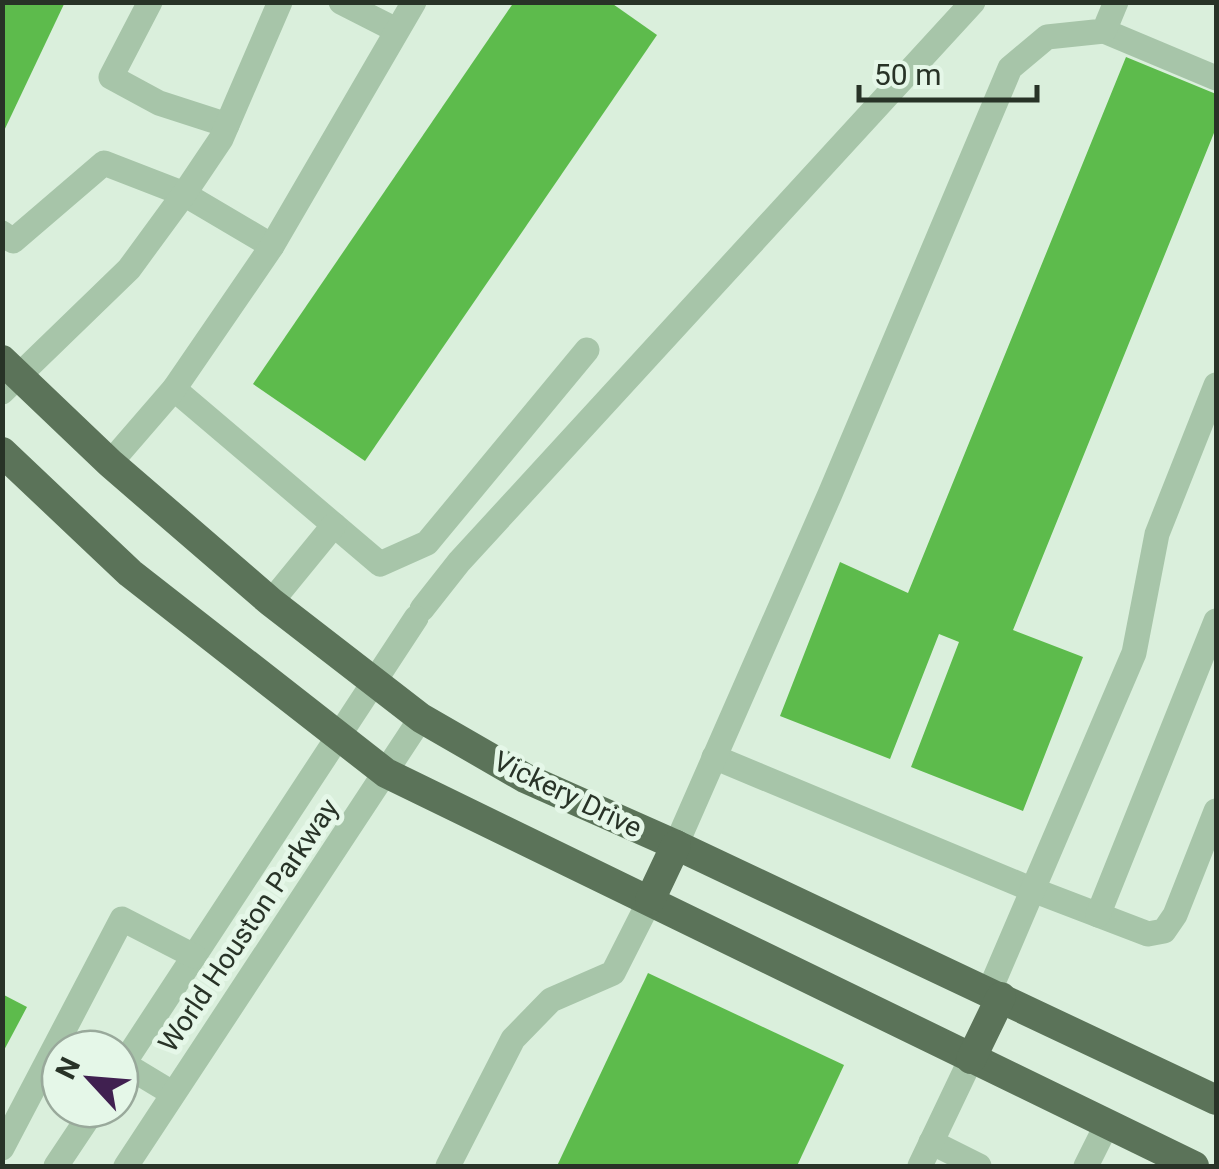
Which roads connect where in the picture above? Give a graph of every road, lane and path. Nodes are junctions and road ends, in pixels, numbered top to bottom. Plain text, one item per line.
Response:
1 (150, 2) edge
2 (280, 2) edge
3 (341, 2) edge
4 (414, 2) edge
5 (973, 2) edge
6 (1116, 2) edge
7 (396, 30) junction
8 (1104, 31) junction
9 (1216, 78) edge
10 (227, 125) junction
11 (184, 194) junction
12 (2, 233) edge
13 (272, 246) junction
14 (587, 350) dead end
15 (8, 376) edge
16 (1216, 386) edge
17 (174, 389) junction
18 (2, 452) edge
19 (110, 463) junction
20 (334, 525) junction
21 (271, 602) junction
22 (1216, 621) edge
23 (374, 684) junction
24 (421, 718) junction
25 (339, 737) junction
26 (714, 757) junction
27 (386, 773) junction
28 (1216, 811) edge
29 (676, 845) junction
30 (1033, 890) junction
31 (650, 900) junction
32 (1098, 915) junction
33 (194, 956) junction
34 (995, 995) junction
35 (140, 1038) edge
36 (971, 1059) junction
37 (140, 1076) edge
38 (172, 1094) junction
39 (1216, 1100) edge
40 (1106, 1124) junction
41 (81, 1129) edge
42 (931, 1142) junction
43 (2, 1148) edge
44 (56, 1166) edge
45 (126, 1166) edge
46 (448, 1166) edge
47 (920, 1166) edge
48 (980, 1166) edge
49 (1086, 1166) edge
50 (1194, 1166) edge

1 - 10 street
2 - 10 street
3 - 7 street
4 - 7 street
5 - 23 street, World Houston Parkway
6 - 8 street
7 - 13 street
8 - 9 street
8 - 26 street
10 - 11 street
11 - 12 street
11 - 13 street
11 - 15 street
13 - 17 street
14 - 20 street
15 - 19 main road, Vickery Drive
16 - 30 street
17 - 19 street
17 - 20 street
18 - 25 main road
19 - 21 main road, Vickery Drive
20 - 21 street
21 - 23 main road, Vickery Drive
22 - 32 street
23 - 24 main road, Vickery Drive
23 - 25 street, World Houston Parkway
24 - 27 street, World Houston Parkway
24 - 29 main road, Vickery Drive
25 - 27 main road
25 - 33 street, World Houston Parkway
26 - 29 street
26 - 30 street
27 - 31 main road
27 - 38 street, World Houston Parkway
28 - 32 street
29 - 31 main road
29 - 34 main road, Vickery Drive
30 - 32 street
30 - 34 street
31 - 36 main road
31 - 46 street
33 - 35 street, World Houston Parkway
33 - 43 street
34 - 36 main road
34 - 39 main road, Vickery Drive
36 - 40 main road
36 - 42 street
37 - 38 street
38 - 45 street, World Houston Parkway
40 - 49 street
40 - 50 main road
41 - 44 street
42 - 47 street
42 - 48 street

